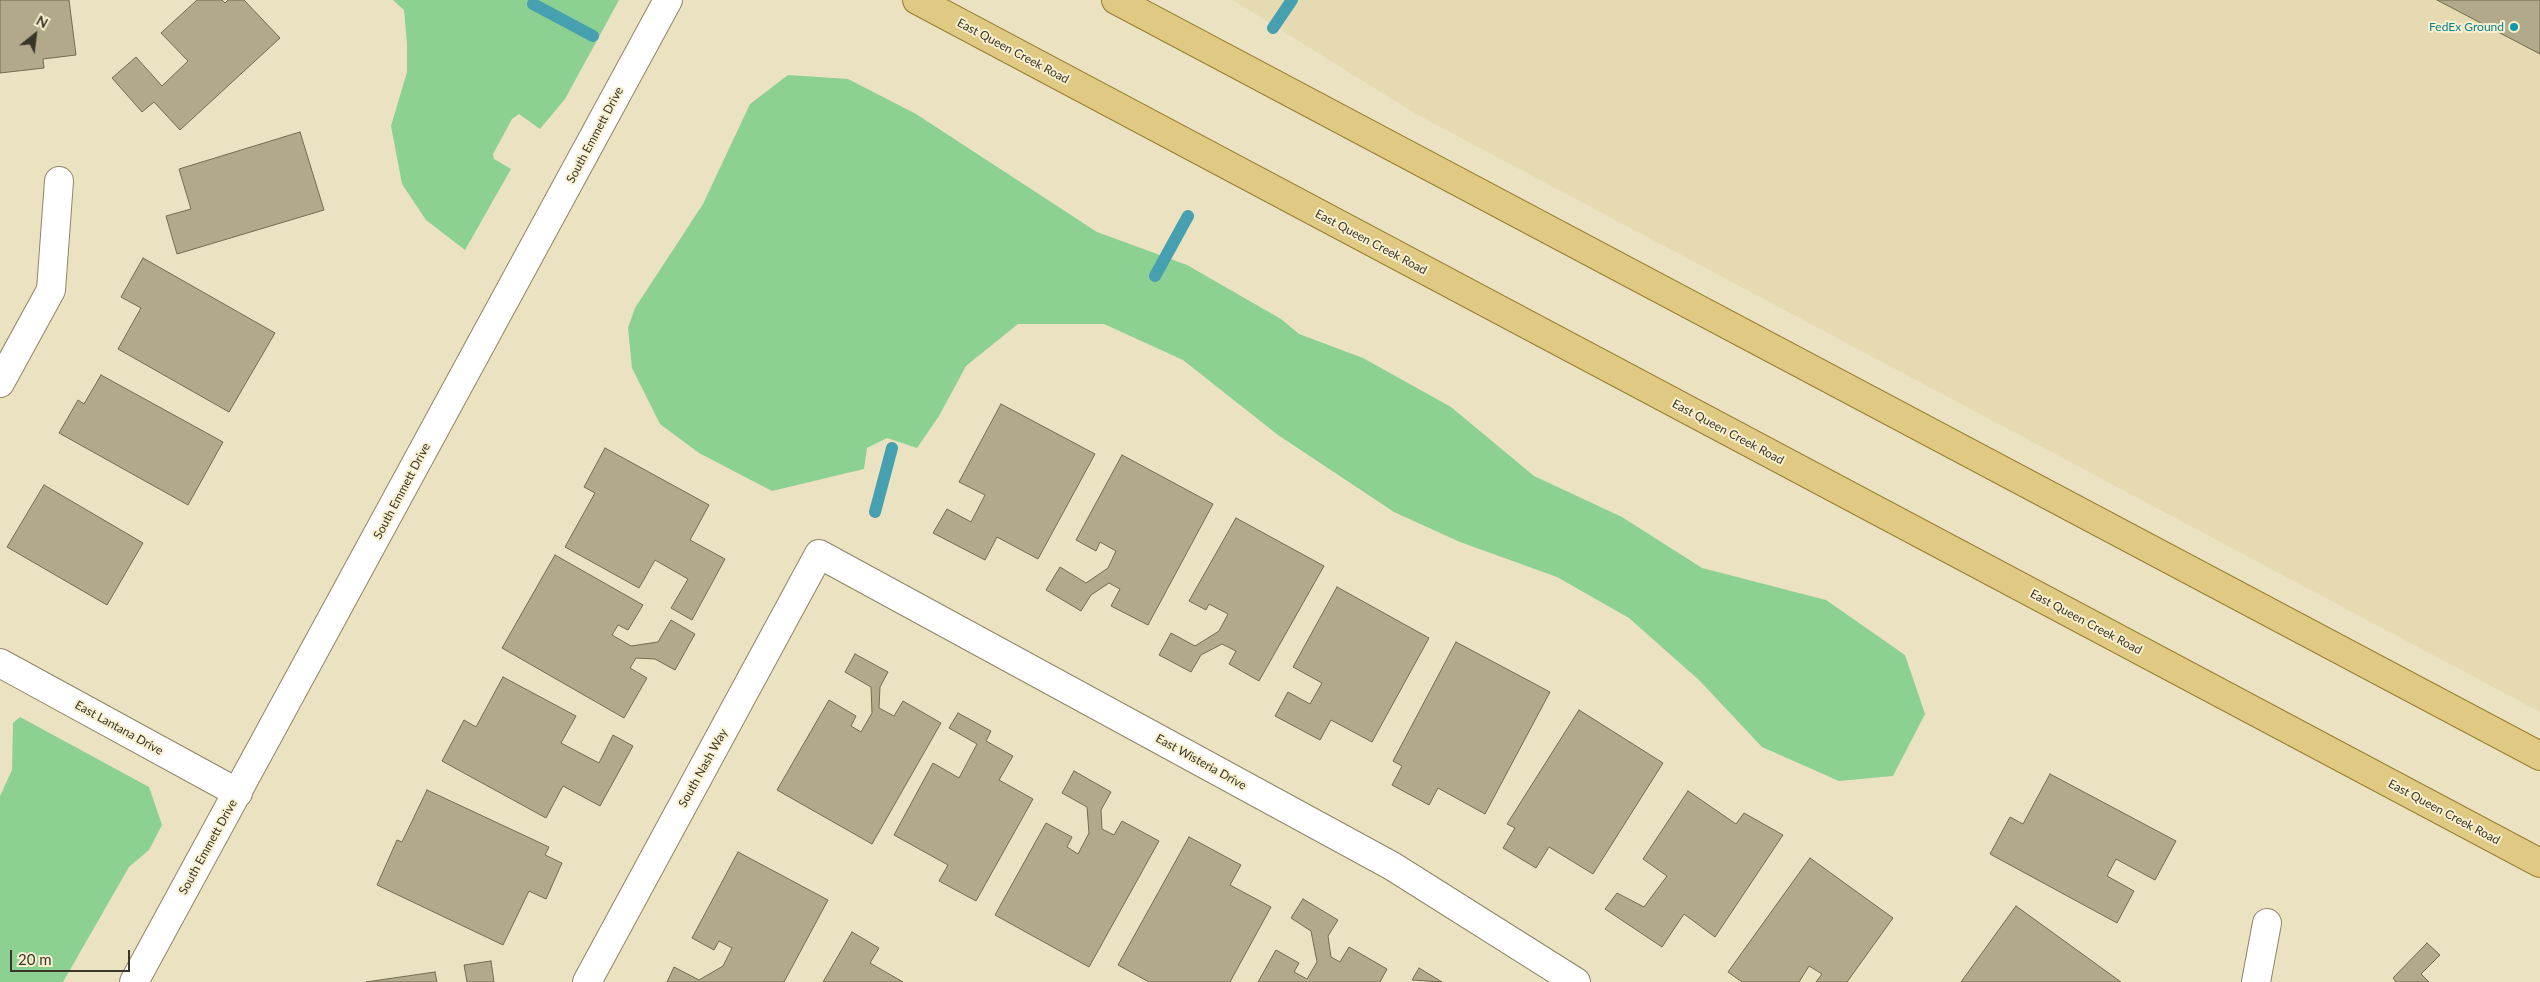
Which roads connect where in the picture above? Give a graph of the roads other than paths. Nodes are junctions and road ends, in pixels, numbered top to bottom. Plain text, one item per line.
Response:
1 (668, 0) edge
2 (917, 0) edge
3 (1116, 0) edge
4 (60, 181) dead end
5 (0, 383) edge
6 (819, 554) joint
7 (0, 663) edge
8 (2540, 756) edge
9 (238, 793) junction
10 (2540, 863) edge
11 (2267, 922) dead end
12 (134, 982) edge
13 (587, 982) edge
14 (1576, 982) edge
15 (2256, 982) edge

1 - 9 street, South Emmett Drive
2 - 10 main road, East Queen Creek Road
3 - 8 main road
4 - 5 street
6 - 13 street, South Nash Way
6 - 14 street, East Wisteria Drive
7 - 9 street, East Lantana Drive
9 - 12 street, South Emmett Drive
11 - 15 street

